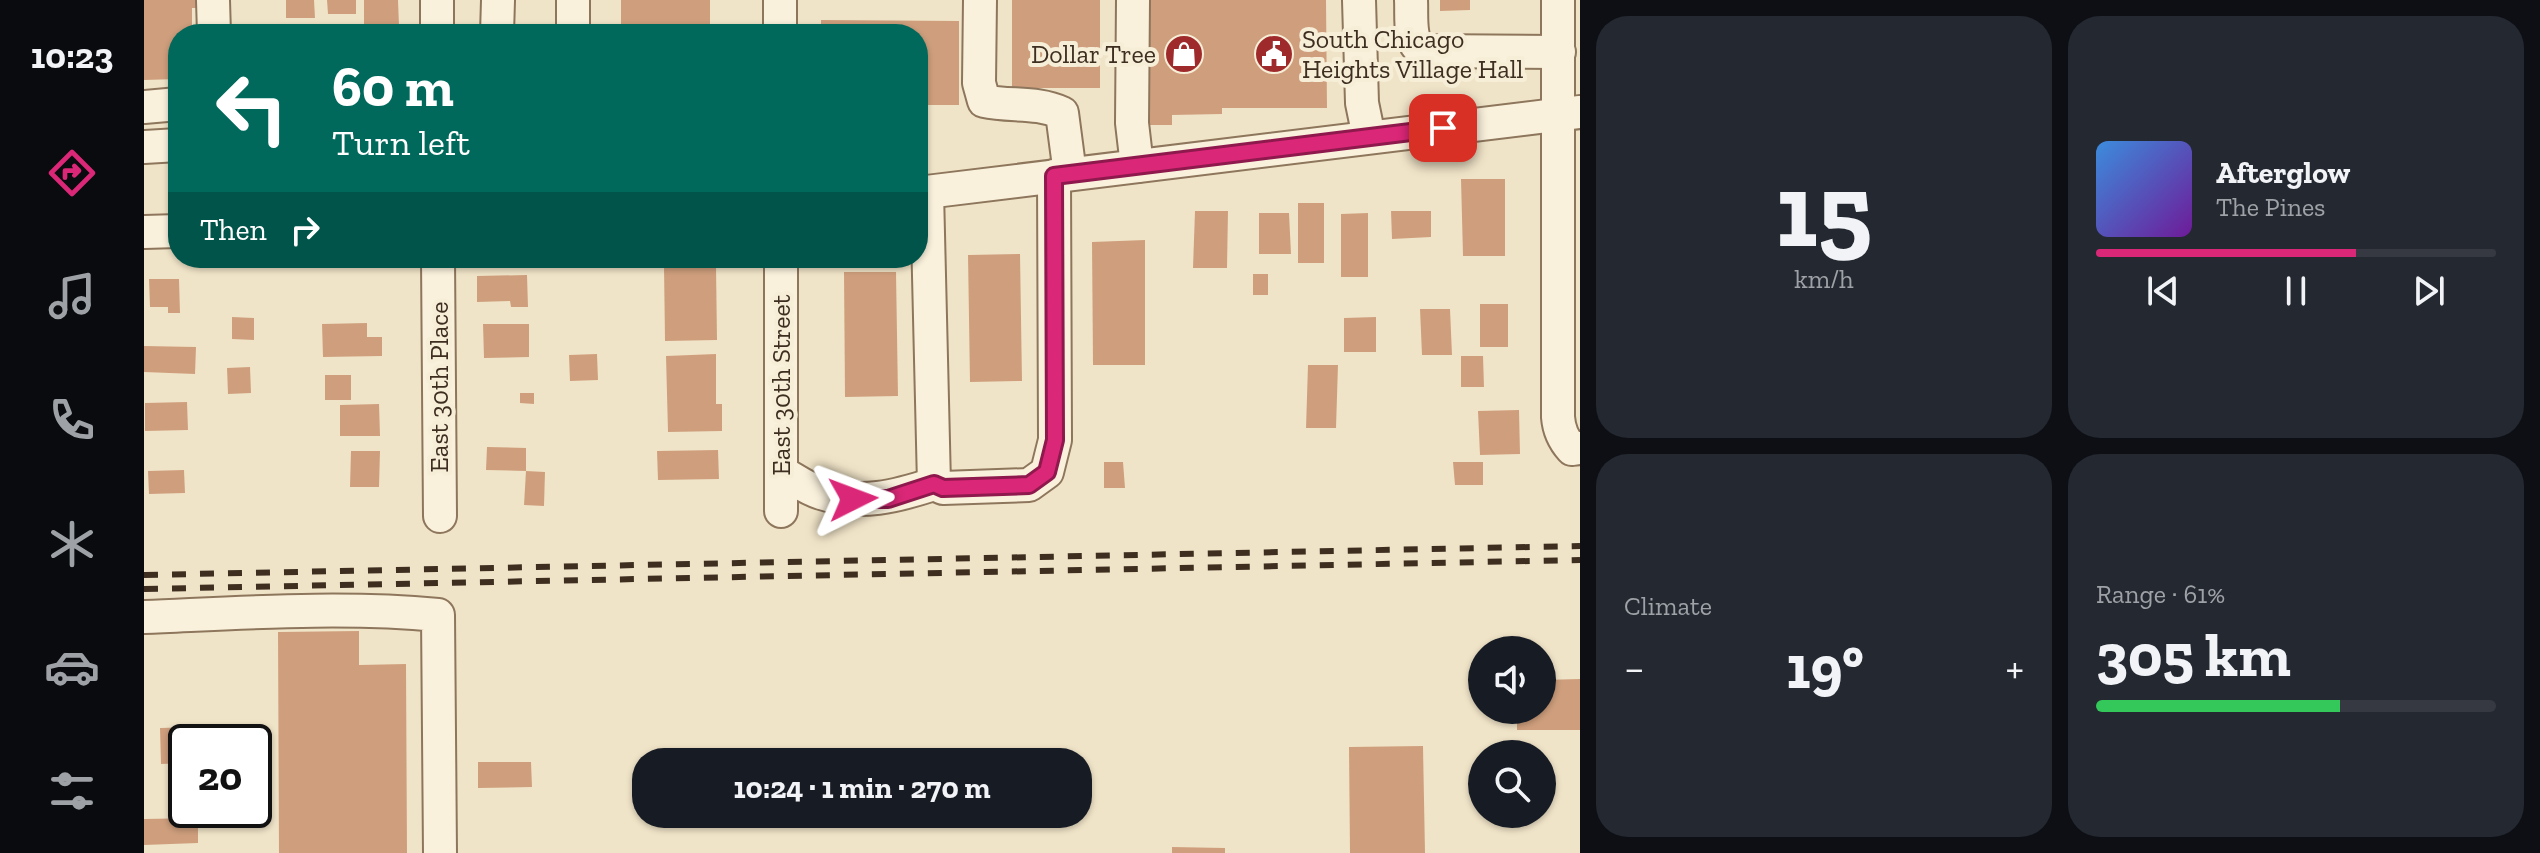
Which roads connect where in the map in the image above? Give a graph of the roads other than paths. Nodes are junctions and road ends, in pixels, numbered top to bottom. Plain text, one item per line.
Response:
1 (213, 0) edge
2 (437, 0) edge
3 (498, 0) edge
4 (573, 0) edge
5 (780, 0) edge
6 (980, 0) edge
7 (1133, 0) edge
8 (1359, 0) edge
9 (1411, 0) edge
10 (1558, 0) edge
11 (214, 24) edge
12 (437, 24) edge
13 (497, 24) edge
14 (573, 24) edge
15 (780, 24) edge
16 (1559, 52) junction
17 (168, 105) edge
18 (144, 107) edge
19 (1570, 113) edge
20 (1369, 137) junction
21 (168, 146) edge
22 (144, 147) edge
23 (1137, 166) junction
24 (1062, 175) junction
25 (928, 192) edge
26 (168, 231) edge
27 (144, 232) edge
28 (438, 268) edge
29 (781, 268) edge
30 (925, 268) edge
31 (1569, 276) edge
32 (1576, 449) edge
33 (781, 472) junction
34 (934, 484) junction
35 (781, 511) dead end
36 (440, 516) dead end
37 (144, 617) edge
38 (440, 853) edge

1 - 11 street
2 - 12 street
3 - 13 street
4 - 14 street
5 - 15 street
6 - 24 street
7 - 23 street
8 - 20 street
9 - 16 street
10 - 16 street
16 - 19 street
17 - 18 street
19 - 20 street
19 - 31 street
20 - 23 street
21 - 22 street
23 - 24 street
24 - 25 street
24 - 34 street
26 - 27 street
28 - 36 street, East 30th Place
29 - 33 street, East 30th Street
30 - 34 street
31 - 32 street
33 - 34 street
33 - 35 street, East 30th Street
37 - 38 street

